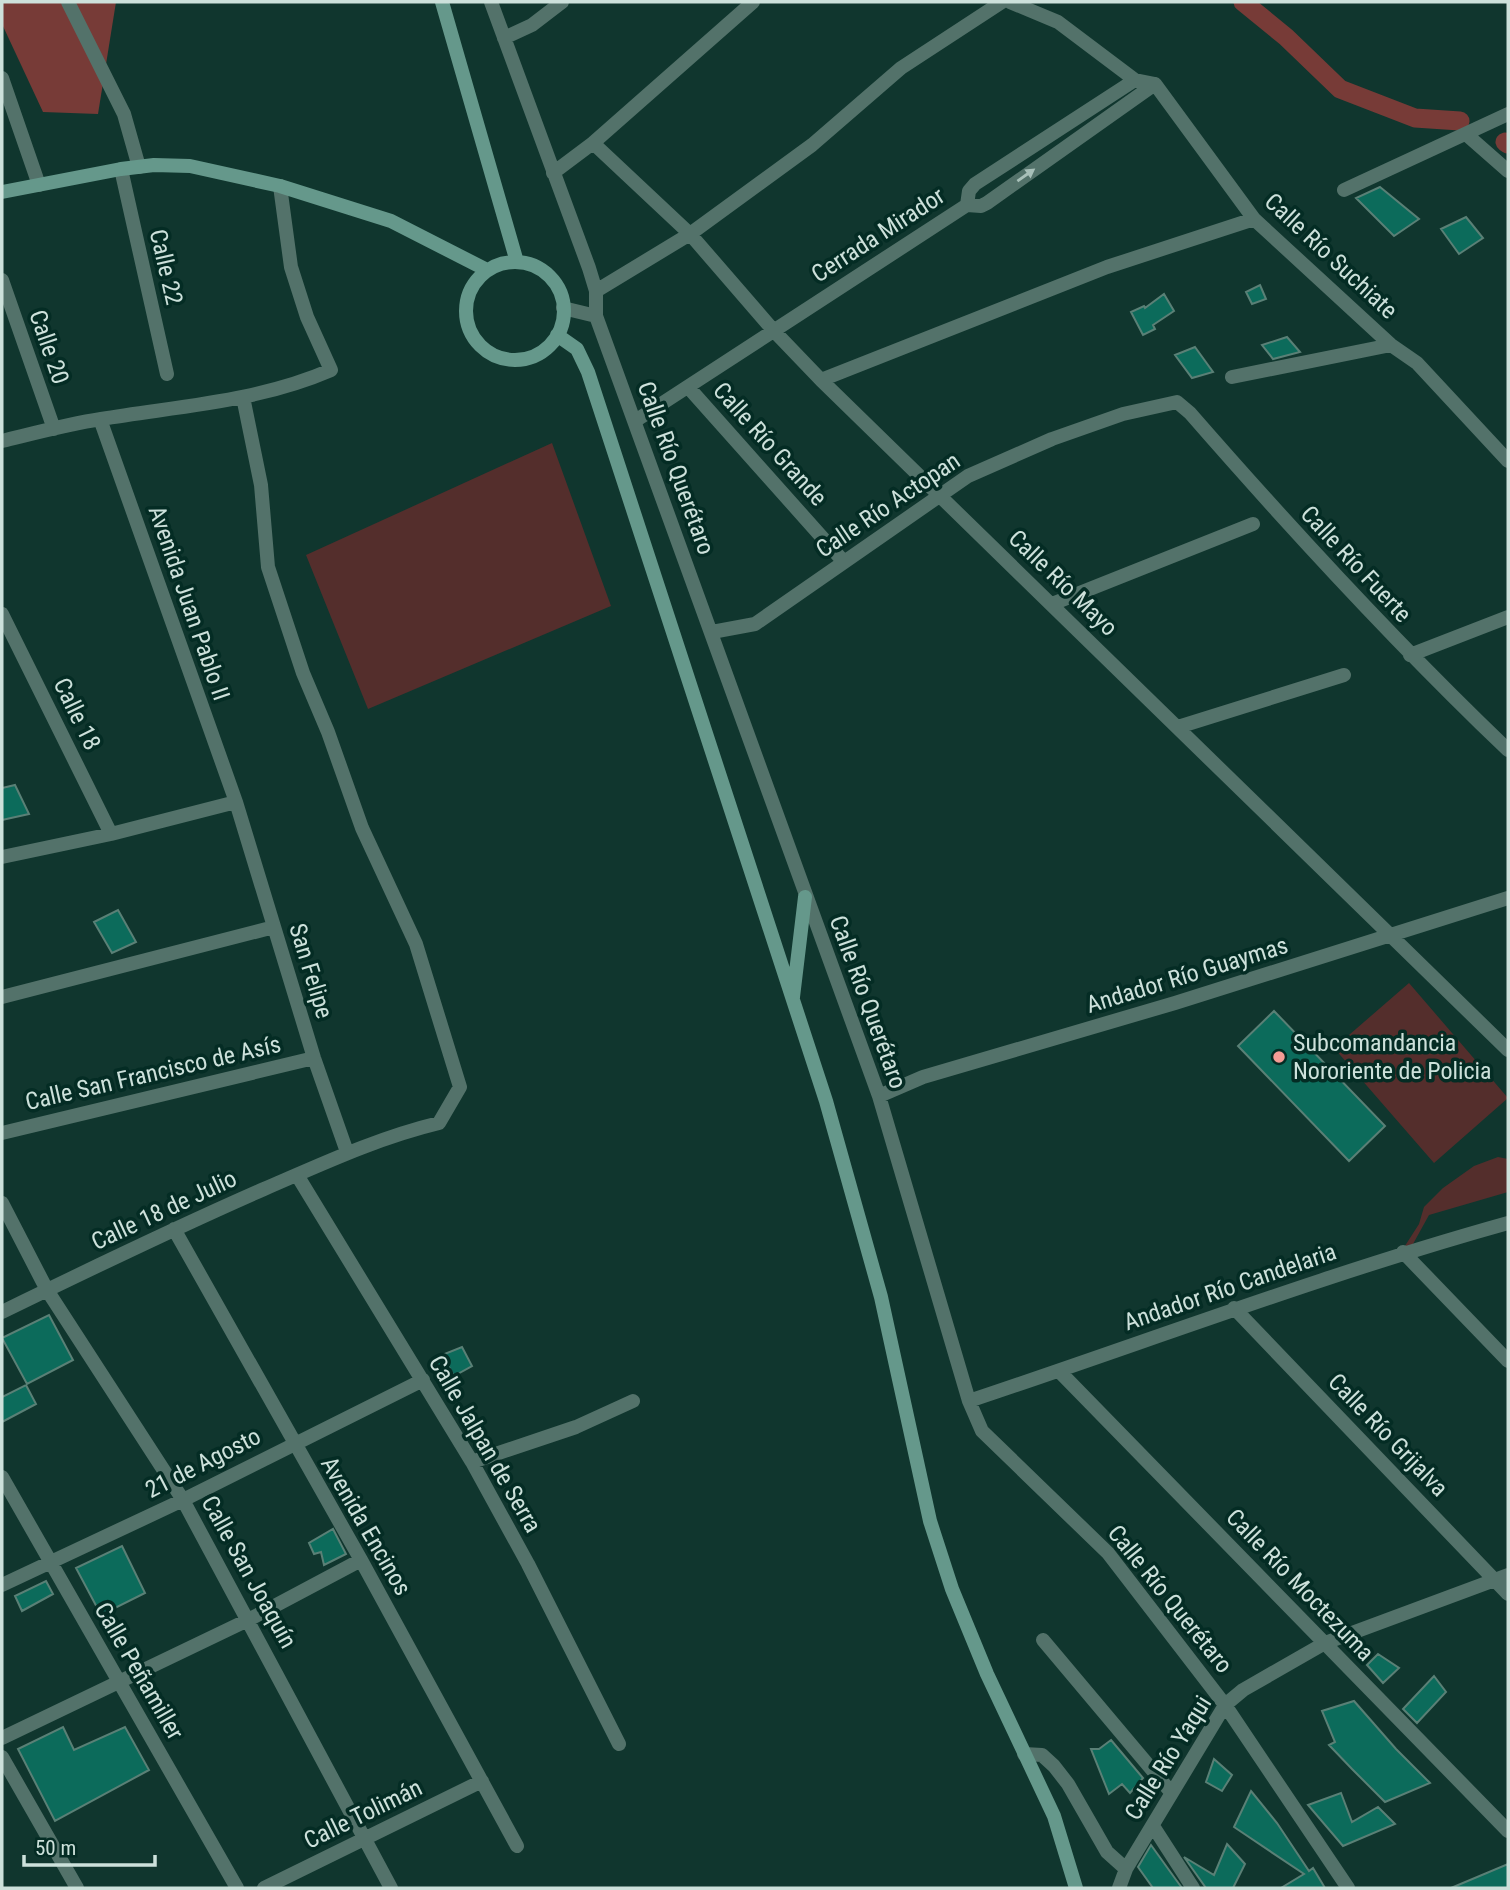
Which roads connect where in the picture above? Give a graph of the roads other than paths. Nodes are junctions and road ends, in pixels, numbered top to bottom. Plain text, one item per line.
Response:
1 (68, 2) edge
2 (442, 2) edge
3 (491, 2) edge
4 (562, 2) edge
5 (753, 2) edge
6 (1002, 2) edge
7 (1010, 2) edge
8 (504, 38) junction
9 (2, 78) edge
10 (1135, 80) junction
11 (1155, 83) junction
12 (1508, 114) edge
13 (1467, 135) junction
14 (593, 144) junction
15 (139, 167) junction
16 (121, 170) junction
17 (1508, 172) edge
18 (553, 173) junction
19 (39, 184) junction
20 (280, 186) junction
21 (1344, 190) dead end
22 (2, 192) edge
23 (967, 205) junction
24 (1254, 219) junction
25 (690, 234) junction
26 (517, 262) junction
27 (487, 270) junction
28 (2, 280) edge
29 (596, 291) junction
30 (563, 308) junction
31 (596, 316) junction
32 (774, 331) junction
33 (557, 335) junction
34 (1391, 345) junction
35 (167, 374) dead end
36 (1232, 377) dead end
37 (821, 380) junction
38 (689, 387) junction
39 (243, 397) junction
40 (1177, 402) joint
41 (100, 419) junction
42 (635, 421) junction
43 (54, 429) junction
44 (2, 441) edge
45 (1508, 461) edge
46 (940, 495) junction
47 (1253, 524) dead end
48 (845, 562) junction
49 (1052, 604) junction
50 (2, 614) edge
51 (1508, 617) edge
52 (712, 632) junction
53 (1410, 655) junction
54 (1344, 675) dead end
55 (1178, 727) junction
56 (1508, 750) edge
57 (236, 802) junction
58 (111, 834) junction
59 (2, 857) edge
60 (805, 897) junction
61 (1508, 898) edge
62 (274, 927) junction
63 (1391, 935) junction
64 (2, 997) edge
65 (793, 999) junction
66 (1508, 1050) edge
67 (314, 1058) junction
68 (879, 1097) junction
69 (2, 1133) edge
70 (347, 1152) junction
71 (297, 1175) junction
72 (2, 1203) edge
73 (1508, 1223) edge
74 (174, 1229) junction
75 (1404, 1252) junction
76 (47, 1290) junction
77 (1234, 1308) junction
78 (2, 1312) edge
79 (1508, 1361) edge
80 (1059, 1371) junction
81 (423, 1380) junction
82 (634, 1401) dead end
83 (969, 1401) junction
84 (293, 1443) junction
85 (472, 1462) junction
86 (2, 1477) edge
87 (183, 1500) junction
88 (361, 1560) junction
89 (50, 1563) junction
90 (1501, 1577) edge
91 (2, 1585) edge
92 (1508, 1594) edge
93 (250, 1619) junction
94 (1043, 1640) dead end
95 (1325, 1643) junction
96 (118, 1680) junction
97 (1225, 1705) junction
98 (2, 1738) edge
99 (619, 1744) dead end
100 (1024, 1754) junction
101 (2, 1757) edge
102 (482, 1781) junction
103 (1170, 1791) junction
104 (1153, 1826) junction
105 (1508, 1831) edge
106 (365, 1836) junction
107 (517, 1846) dead end
108 (1126, 1869) junction
109 (77, 1888) edge
110 (237, 1888) edge
111 (264, 1888) edge
112 (391, 1888) edge
113 (1076, 1888) edge
114 (1119, 1888) edge
115 (1194, 1888) edge
116 (1348, 1888) edge

1 - 15 street
2 - 26 main road
3 - 8 street, Calle Río Querétaro
4 - 8 street
5 - 14 street
6 - 25 street
7 - 10 street
8 - 18 street, Calle Río Querétaro
9 - 19 street
10 - 11 street
10 - 23 street, Cerrada Mirador
23 -> 11 street
11 - 24 street, Calle Río Suchiate
12 - 13 street
13 - 17 street
13 - 21 street
14 - 18 street
14 - 25 street, Calle Río Mayo
15 - 16 main road
15 - 20 main road
16 - 19 main road
16 - 35 street, Calle 22
18 - 29 street, Calle Río Querétaro
19 - 22 main road
20 - 27 main road
20 - 39 street
23 - 32 street, Cerrada Mirador
24 - 34 street, Calle Río Suchiate
24 - 37 street
25 - 29 street
25 - 32 street, Calle Río Mayo
26 - 27 main road
26 - 30 main road
27 - 33 main road
28 - 43 street, Calle 20
29 - 31 street, Calle Río Querétaro
30 - 31 street
30 - 33 main road
31 - 42 street, Calle Río Querétaro
32 - 37 street, Calle Río Mayo
32 - 38 street, Cerrada Mirador
33 - 65 main road, Calle Río Querétaro
34 - 36 street
34 - 45 street, Calle Río Suchiate
37 - 46 street, Calle Río Mayo
38 - 42 street, Cerrada Mirador
38 - 48 street, Calle Río Grande
39 - 41 street
39 - 70 street, Calle 18 de Julio
40 - 46 street, Calle Río Actopan
40 - 53 street, Calle Río Fuerte
41 - 43 street
41 - 57 street, Avenida Juan Pablo II
42 - 52 street, Calle Río Querétaro
43 - 44 street
46 - 48 street, Calle Río Actopan
46 - 49 street, Calle Río Mayo
47 - 49 street
48 - 52 street, Calle Río Actopan
49 - 55 street, Calle Río Mayo
50 - 58 street, Calle 18
51 - 53 street
52 - 60 street, Calle Río Querétaro
53 - 56 street, Calle Río Fuerte
54 - 55 street
55 - 63 street, Calle Río Mayo
57 - 58 street
57 - 62 street, San Felipe
58 - 59 street
60 - 65 main road
60 - 68 street, Calle Río Querétaro
61 - 63 street, Andador Río Guaymas
62 - 64 street
62 - 67 street, San Felipe
63 - 66 street, Calle Río Mayo
63 - 68 street, Andador Río Guaymas
65 - 100 main road, Calle Río Querétaro
67 - 69 street, Calle San Francisco de Asís
67 - 70 street, San Felipe
68 - 83 street, Calle Río Querétaro
70 - 71 street, Calle 18 de Julio
71 - 74 street, Calle 18 de Julio
71 - 81 street, Calle Jalpan de Serra
72 - 76 street, Calle San Joaquín
73 - 75 street, Andador Río Candelaria
74 - 76 street, Calle 18 de Julio
74 - 84 street, Avenida Encinos
75 - 77 street, Andador Río Candelaria
75 - 79 street
76 - 78 street, Calle 18 de Julio
76 - 87 street, Calle San Joaquín
77 - 80 street, Andador Río Candelaria
77 - 90 street, Calle Río Grijalva
80 - 83 street, Andador Río Candelaria
80 - 95 street, Calle Río Moctezuma
81 - 84 street, 21 de Agosto
81 - 85 street, Calle Jalpan de Serra
82 - 85 street
83 - 97 street, Calle Río Querétaro
84 - 87 street, 21 de Agosto
84 - 88 street, Avenida Encinos
85 - 99 street, Calle Jalpan de Serra
86 - 89 street, Calle Peñamiller
87 - 89 street, 21 de Agosto
87 - 93 street, Calle San Joaquín
88 - 93 street
88 - 102 street, Avenida Encinos
89 - 91 street, 21 de Agosto
89 - 96 street, Calle Peñamiller
90 - 92 street, Calle Río Grijalva
90 - 95 street, Calle Río Yaqui
93 - 96 street
93 - 106 street, Calle San Joaquín
94 - 103 street
95 - 97 street, Calle Río Yaqui
95 - 105 street, Calle Río Moctezuma
96 - 98 street
96 - 110 street, Calle Peñamiller
97 - 103 street, Calle Río Yaqui
97 - 116 street, Calle Río Querétaro
100 - 108 street
100 - 113 main road, Calle Río Querétaro
101 - 109 street
102 - 106 street, Calle Tolimán
102 - 107 street, Avenida Encinos
103 - 104 street, Calle Río Yaqui
104 - 108 street, Calle Río Yaqui
104 - 115 street
106 - 111 street, Calle Tolimán
106 - 112 street, Calle San Joaquín
108 - 114 street, Calle Río Yaqui

